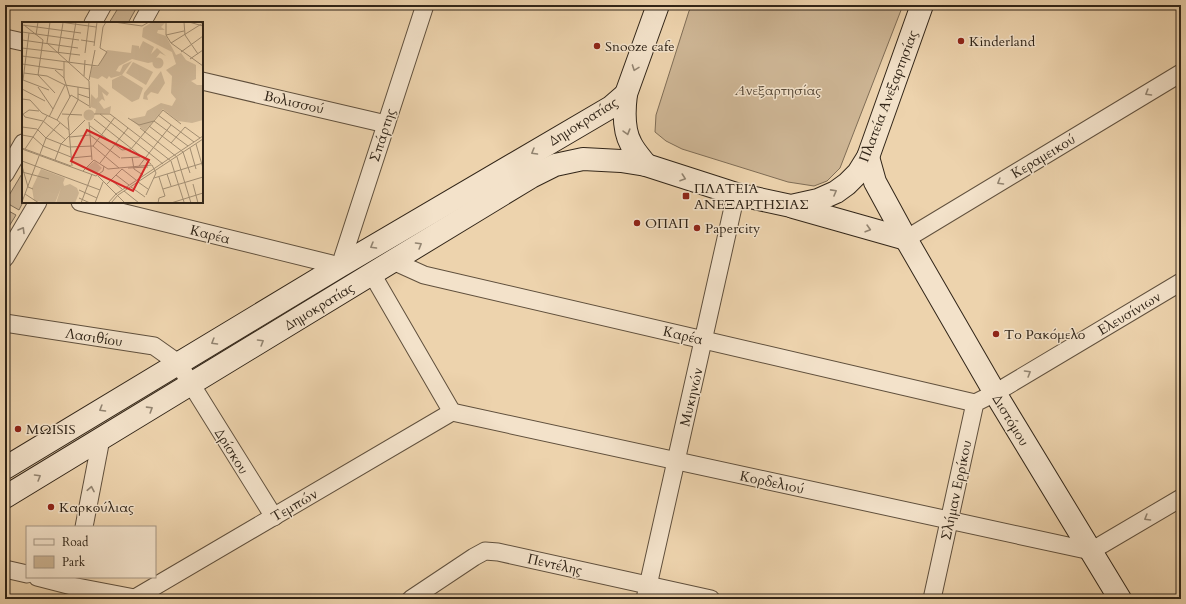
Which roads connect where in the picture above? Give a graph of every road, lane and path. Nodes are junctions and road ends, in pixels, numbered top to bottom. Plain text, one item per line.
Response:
1 (103, 5) edge
2 (152, 5) edge
3 (658, 5) edge
4 (922, 5) edge
5 (420, 6) edge
6 (94, 22) edge
7 (143, 22) edge
8 (5, 38) edge
9 (22, 42) edge
10 (1181, 73) edge
11 (203, 81) edge
12 (626, 94) junction
13 (386, 124) junction
14 (22, 145) edge
15 (868, 157) junction
16 (646, 165) junction
17 (5, 174) edge
18 (736, 194) junction
19 (37, 203) edge
20 (84, 203) edge
21 (791, 206) junction
22 (906, 239) junction
23 (5, 258) edge
24 (393, 261) junction
25 (340, 266) junction
26 (372, 274) junction
27 (1181, 282) edge
28 (5, 323) edge
29 (704, 340) junction
30 (178, 363) junction
31 (190, 385) junction
32 (995, 393) junction
33 (976, 403) junction
34 (452, 412) junction
35 (101, 439) junction
36 (676, 461) junction
37 (5, 468) edge
38 (5, 497) edge
39 (1181, 498) edge
40 (274, 517) junction
41 (950, 521) junction
42 (84, 526) edge
43 (1091, 551) junction
44 (5, 569) edge
45 (26, 574) edge
46 (40, 578) edge
47 (72, 587) edge
48 (646, 592) edge
49 (138, 598) edge
50 (411, 599) edge
51 (711, 599) edge
52 (932, 599) edge
53 (1120, 599) edge

1 - 6 street
2 - 7 street
3 -> 12 street
4 - 15 street, Πλατεία Ανεξαρτησίας
5 - 13 street, Σπάρτης
8 - 9 street
10 -> 22 street, Κεραµεικού
11 - 13 street, Βολισσού
12 -> 16 street
12 -> 25 street, Δημοκρατίας
13 - 25 street, Σπάρτης
14 - 17 street
21 -> 15 street, Πλατεία Ανεξαρτησίας
15 - 22 street, Διστόμου
16 -> 18 street, Πλατεία Ανεξαρτησίας
24 -> 16 street, Δημοκρατίας
18 - 21 street, Πλατεία Ανεξαρτησίας
18 - 29 street, Μυκηνών
23 -> 19 street
20 - 25 street, Καρέα
21 -> 22 street
22 - 32 street, Διστόμου
24 - 26 street, Δημοκρατίας
24 - 29 street, Καρέα
25 -> 30 street, Δημοκρατίας
31 -> 26 street, Δημοκρατίας
26 - 34 street
32 -> 27 street, Ελευσίνιων
28 - 30 street, Λασιθίου
29 - 33 street, Καρέα
29 - 36 street, Μυκηνών
30 - 31 street, Δρίσκου
30 -> 37 street, Δημοκρατίας
35 -> 31 street, Δημοκρατίας
31 - 40 street, Δρίσκου
32 - 33 street
32 - 43 street, Διστόμου
33 - 41 street, Σλήμαν Ερρίκου
34 - 36 street, Κορδελιού
34 - 40 street, Τεμπών
38 -> 35 street, Δημοκρατίας
42 -> 35 street
36 - 41 street, Κορδελιού
36 - 48 street, Μυκηνών
39 -> 43 street
40 - 49 street, Τεμπών
41 - 43 street, Κορδελιού
41 - 52 street, Σλήμαν Ερρίκου
43 - 53 street, Διστόμου
44 - 45 street
46 - 47 street
47 - 49 street
48 - 50 street, Πεντέλης
48 - 51 street, Πεντέλης

